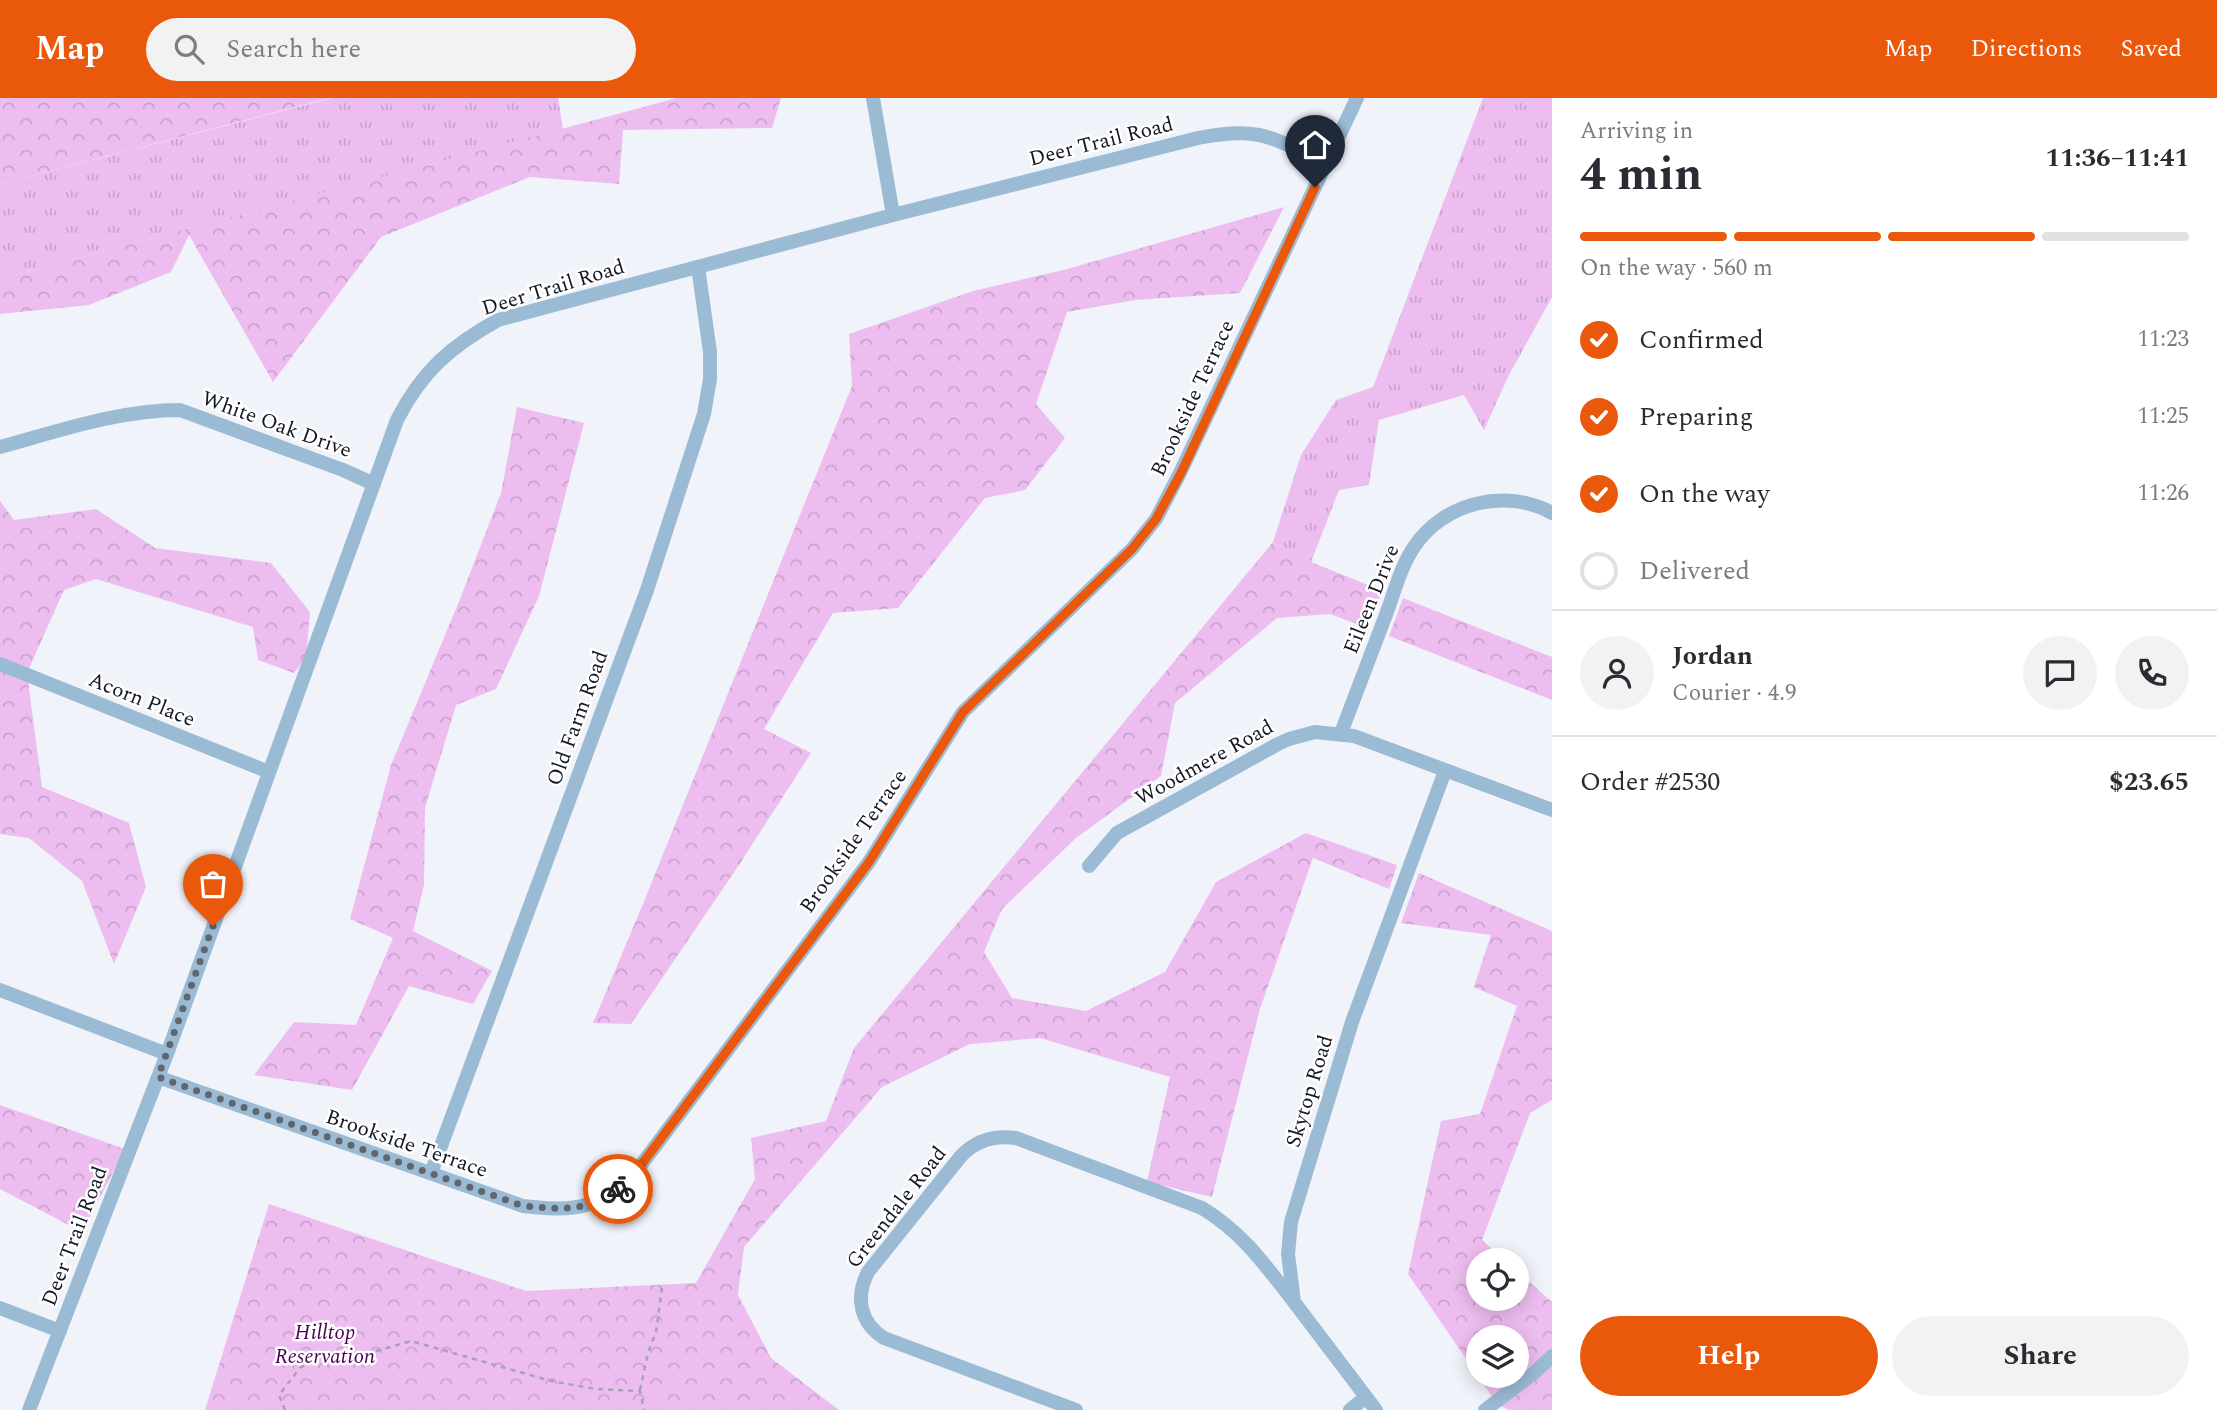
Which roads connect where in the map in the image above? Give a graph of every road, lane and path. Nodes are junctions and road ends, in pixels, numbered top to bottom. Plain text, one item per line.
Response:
1 (873, 98) edge
2 (1357, 98) edge
3 (1326, 164) junction
4 (893, 215) junction
5 (698, 267) junction
6 (0, 447) edge
7 (374, 484) junction
8 (1552, 513) edge
9 (0, 664) edge
10 (1341, 733) junction
11 (1445, 771) junction
12 (269, 772) junction
13 (1552, 810) edge
14 (1089, 866) dead end
15 (0, 990) edge
16 (167, 1054) junction
17 (158, 1077) junction
18 (430, 1173) junction
19 (662, 1288) dead end
20 (1294, 1302) junction
21 (0, 1308) edge
22 (60, 1331) junction
23 (1552, 1356) edge
24 (640, 1391) junction
25 (1366, 1397) junction
26 (29, 1410) edge
27 (285, 1410) edge
28 (644, 1410) edge
29 (1076, 1410) edge
30 (1350, 1410) edge
31 (1376, 1410) edge
32 (1485, 1410) edge

1 - 4 street
2 - 3 street, Brookside Terrace
3 - 4 street, Deer Trail Road
3 - 18 street, Brookside Terrace
4 - 5 street, Deer Trail Road
5 - 7 street, Deer Trail Road
5 - 18 street, Old Farm Road
6 - 7 street, White Oak Drive
7 - 12 street, Deer Trail Road
8 - 10 street, Eileen Drive
9 - 12 street, Acorn Place
10 - 11 street, Woodmere Road
10 - 14 street, Woodmere Road
11 - 13 street, Woodmere Road
11 - 20 street, Skytop Road
12 - 16 street, Deer Trail Road
15 - 16 street
16 - 17 street, Deer Trail Road
17 - 18 street, Brookside Terrace
17 - 22 street, Deer Trail Road
19 - 24 path
20 - 25 street, Skytop Road
20 - 29 street, Greendale Road
21 - 22 street
22 - 26 street, Deer Trail Road
23 - 32 street
24 - 27 path
24 - 28 path
25 - 30 street
25 - 31 street, Skytop Road

